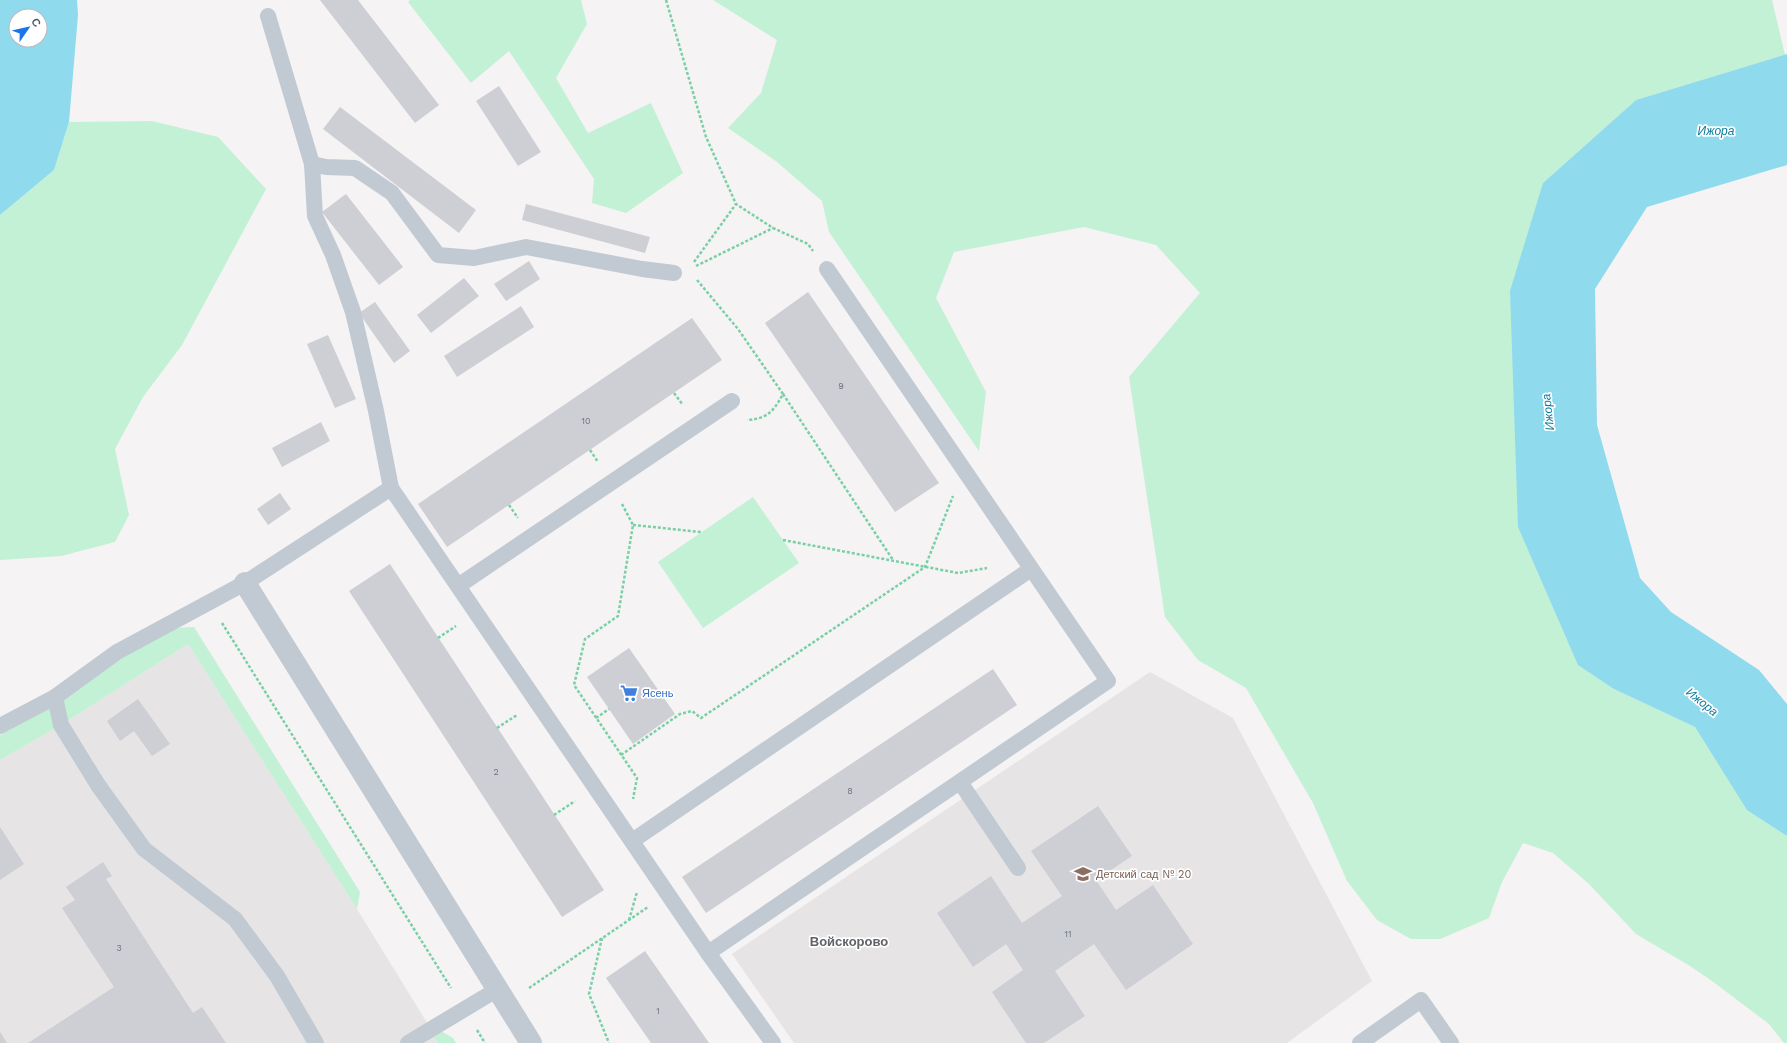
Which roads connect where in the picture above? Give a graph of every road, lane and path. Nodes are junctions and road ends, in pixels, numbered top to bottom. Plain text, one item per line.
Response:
1 (666, 0) edge
2 (268, 16) dead end
3 (312, 164) junction
4 (736, 204) junction
5 (773, 228) junction
6 (808, 244) dead end
7 (827, 270) dead end
8 (681, 271) junction
9 (783, 394) junction
10 (726, 405) joint
11 (963, 470) junction
12 (612, 482) junction
13 (391, 488) junction
14 (633, 525) junction
15 (701, 532) dead end
16 (783, 540) dead end
17 (893, 561) junction
18 (1029, 566) junction
19 (925, 567) junction
20 (245, 584) junction
21 (458, 586) junction
22 (209, 602) junction
23 (55, 697) junction
24 (609, 709) dead end
25 (596, 718) junction
26 (0, 726) edge
27 (621, 755) junction
28 (960, 782) junction
29 (629, 837) junction
30 (1018, 868) dead end
31 (668, 894) junction
32 (602, 938) junction
33 (708, 953) junction
34 (502, 996) junction
35 (463, 1009) junction
36 (316, 1043) edge
37 (408, 1043) edge
38 (485, 1043) edge
39 (531, 1043) edge
40 (609, 1043) edge
41 (773, 1043) edge
42 (1360, 1043) edge
43 (1451, 1043) edge

1 - 4 path
2 - 3 lane
3 - 8 lane
3 - 13 lane
4 - 5 path
4 - 8 path
5 - 6 path
5 - 8 path
7 - 11 lane
8 - 9 path
9 - 10 path
9 - 17 path
10 - 12 lane
11 - 18 lane
11 - 19 path
12 - 14 path
12 - 21 lane
13 - 20 lane
13 - 21 lane
14 - 15 path
14 - 25 path
16 - 17 path
17 - 19 path
18 - 19 path
18 - 28 lane
18 - 29 lane
19 - 27 path
20 - 22 lane
20 - 34 street
21 - 29 lane
22 - 23 lane
22 - 35 path
23 - 26 lane
23 - 36 lane
24 - 25 path
25 - 27 path
27 - 29 path
28 - 30 lane
28 - 33 lane
29 - 31 lane
31 - 32 path
31 - 33 lane
32 - 34 path
32 - 40 path
33 - 41 lane
34 - 35 lane
34 - 39 street
35 - 37 lane
35 - 38 path
42 - 43 lane

